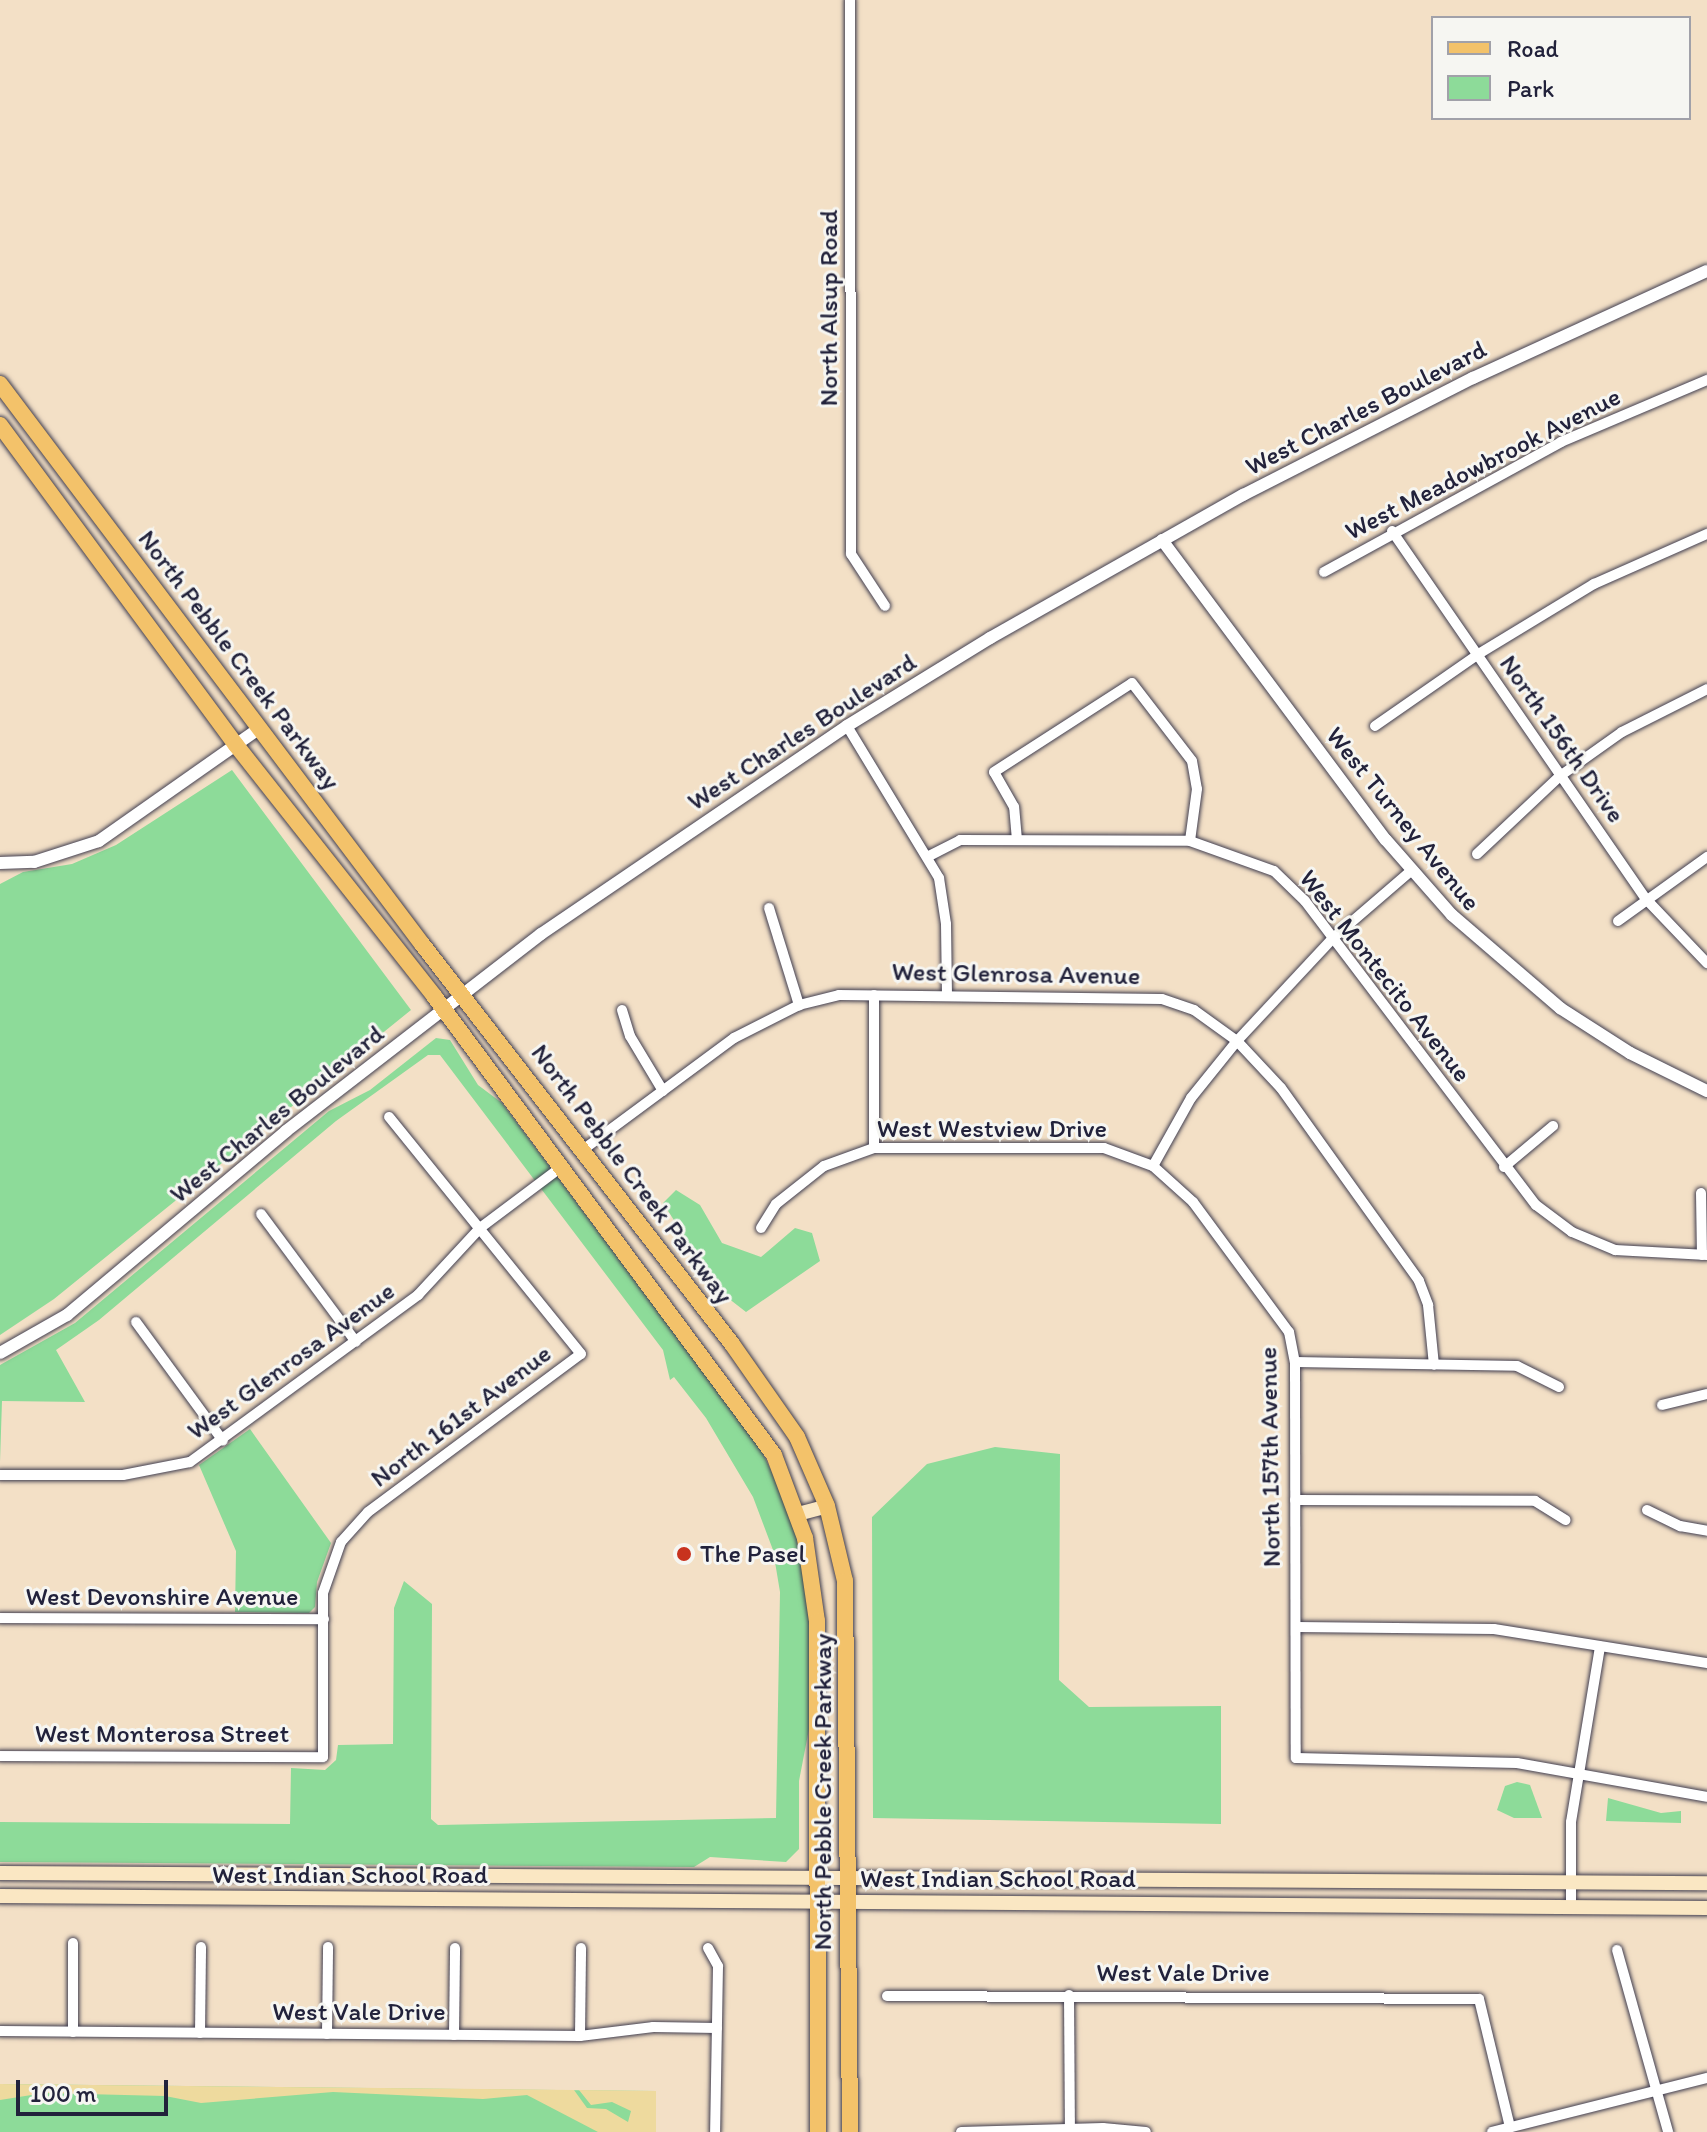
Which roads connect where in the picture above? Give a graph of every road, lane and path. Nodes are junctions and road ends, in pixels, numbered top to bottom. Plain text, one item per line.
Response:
1 (850, 0) edge
2 (1707, 271) edge
3 (1707, 380) edge
4 (0, 384) edge
5 (0, 425) edge
6 (50, 449) junction
7 (29, 464) junction
8 (1392, 531) junction
9 (1707, 534) edge
10 (1162, 540) junction
11 (1324, 572) dead end
12 (885, 606) dead end
13 (1477, 655) junction
14 (1707, 689) edge
15 (847, 726) junction
16 (1375, 726) dead end
17 (260, 728) junction
18 (236, 745) junction
19 (1560, 776) junction
20 (1017, 840) junction
21 (1190, 841) junction
22 (1477, 854) dead end
23 (929, 856) junction
24 (1707, 857) edge
25 (0, 863) edge
26 (1411, 871) junction
27 (1645, 898) junction
28 (769, 908) dead end
29 (1618, 921) dead end
30 (1333, 938) junction
31 (1707, 963) edge
32 (947, 994) junction
33 (463, 995) junction
34 (874, 995) junction
35 (799, 1005) junction
36 (622, 1010) dead end
37 (444, 1011) junction
38 (1237, 1041) junction
39 (663, 1091) junction
40 (1707, 1091) edge
41 (389, 1117) dead end
42 (1553, 1126) dead end
43 (874, 1148) junction
44 (584, 1149) junction
45 (1153, 1166) junction
46 (1504, 1167) junction
47 (560, 1168) junction
48 (1701, 1193) dead end
49 (261, 1214) dead end
50 (480, 1228) junction
51 (761, 1228) dead end
52 (1704, 1255) edge
53 (136, 1322) dead end
54 (356, 1342) junction
55 (0, 1353) edge
56 (1295, 1362) junction
57 (1434, 1365) junction
58 (1559, 1387) dead end
59 (1707, 1394) edge
60 (1662, 1405) dead end
61 (223, 1441) junction
62 (0, 1475) edge
63 (1295, 1500) junction
64 (827, 1506) junction
65 (1647, 1510) dead end
66 (798, 1514) junction
67 (1565, 1520) dead end
68 (1707, 1531) edge
69 (0, 1618) edge
70 (324, 1619) junction
71 (1296, 1627) junction
72 (1600, 1646) junction
73 (1707, 1663) edge
74 (0, 1756) edge
75 (323, 1757) joint
76 (1579, 1774) junction
77 (1707, 1797) edge
78 (0, 1873) edge
79 (846, 1878) junction
80 (816, 1879) junction
81 (1570, 1883) junction
82 (1707, 1883) edge
83 (0, 1896) edge
84 (816, 1902) junction
85 (846, 1902) junction
86 (1571, 1907) junction
87 (1707, 1908) edge
88 (73, 1943) dead end
89 (201, 1947) dead end
90 (328, 1947) dead end
91 (455, 1948) dead end
92 (581, 1948) dead end
93 (708, 1948) dead end
94 (1617, 1950) dead end
95 (1069, 1995) junction
96 (887, 1996) dead end
97 (717, 2028) junction
98 (0, 2031) edge
99 (73, 2032) junction
100 (200, 2033) junction
101 (327, 2034) junction
102 (454, 2035) junction
103 (580, 2036) junction
104 (1707, 2078) edge
105 (1658, 2088) junction
106 (1510, 2127) junction
107 (1070, 2131) edge
108 (715, 2132) edge
109 (818, 2132) edge
110 (850, 2132) edge
111 (961, 2132) edge
112 (1146, 2132) edge
113 (1492, 2132) edge
114 (1668, 2132) edge

1 - 12 street, North Alsup Road
2 - 10 street, West Charles Boulevard
3 - 8 street, West Meadowbrook Avenue
4 - 6 main road, North Pebble Creek Parkway
5 - 7 main road, North Pebble Creek Parkway
6 - 7 main road
6 - 17 main road, North Pebble Creek Parkway
7 - 18 main road, North Pebble Creek Parkway
8 - 11 street, West Meadowbrook Avenue
8 - 13 street, North 156th Drive
9 - 13 street
10 - 15 street, West Charles Boulevard
10 - 26 street, West Turney Avenue
13 - 16 street
13 - 19 street, North 156th Drive
14 - 19 street
15 - 23 street
15 - 33 street, West Charles Boulevard
17 - 18 street
17 - 33 main road, North Pebble Creek Parkway
18 - 25 street
18 - 37 main road, North Pebble Creek Parkway
19 - 22 street
19 - 27 street, North 156th Drive
20 - 21 street, West Montecito Avenue
20 - 21 street
20 - 23 street, West Montecito Avenue
21 - 30 street, West Montecito Avenue
23 - 32 street
24 - 27 street
26 - 30 street
26 - 40 street, West Turney Avenue
27 - 29 street
27 - 31 street, North 156th Drive
28 - 35 street
30 - 38 street
30 - 46 street, West Montecito Avenue
32 - 34 street, West Glenrosa Avenue
32 - 38 street, West Glenrosa Avenue
33 - 37 street, West Charles Boulevard
33 - 44 main road, North Pebble Creek Parkway
34 - 35 street, West Glenrosa Avenue
34 - 43 street
35 - 39 street, West Glenrosa Avenue
36 - 39 street
37 - 47 main road, North Pebble Creek Parkway
37 - 55 street, West Charles Boulevard
38 - 45 street
38 - 57 street, West Glenrosa Avenue
39 - 44 street, West Glenrosa Avenue
41 - 50 street, North 161st Avenue
42 - 46 street
43 - 45 street, West Westview Drive
43 - 51 street, West Westview Drive
44 - 64 main road, North Pebble Creek Parkway
45 - 56 street, North 157th Avenue
46 - 52 street, West Montecito Avenue
47 - 50 street, West Glenrosa Avenue
47 - 66 main road, North Pebble Creek Parkway
48 - 52 street
49 - 54 street
50 - 54 street, West Glenrosa Avenue
50 - 70 street, North 161st Avenue
53 - 61 street
54 - 61 street, West Glenrosa Avenue
56 - 57 street
56 - 63 street, North 157th Avenue
57 - 58 street
59 - 60 street
61 - 62 street, West Glenrosa Avenue
63 - 67 street
63 - 71 street, North 157th Avenue
64 - 66 main road
64 - 79 main road, North Pebble Creek Parkway
65 - 68 street
66 - 80 main road, North Pebble Creek Parkway
69 - 70 street, West Devonshire Avenue
70 - 75 street, North 161st Avenue
71 - 72 street
71 - 76 street, North 157th Avenue
72 - 73 street
72 - 76 street
74 - 75 street, West Monterosa Street
76 - 77 street
76 - 81 street
78 - 80 main road, West Indian School Road
79 - 80 main road, West Indian School Road
79 - 81 main road, West Indian School Road
79 - 85 main road, North Pebble Creek Parkway
80 - 84 main road, North Pebble Creek Parkway
81 - 82 main road, West Indian School Road
81 - 86 street
83 - 84 main road, West Indian School Road
84 - 85 main road, West Indian School Road
84 - 109 main road, North Pebble Creek Parkway
85 - 86 main road, West Indian School Road
85 - 110 main road, North Pebble Creek Parkway
86 - 87 main road, West Indian School Road
88 - 99 street
89 - 100 street
90 - 101 street
91 - 102 street
92 - 103 street
93 - 97 street
94 - 105 street
95 - 96 street, West Vale Drive
95 - 106 street, West Vale Drive
95 - 107 street
97 - 103 street, West Vale Drive
97 - 108 street
98 - 99 street, West Vale Drive
99 - 100 street, West Vale Drive
100 - 101 street, West Vale Drive
101 - 102 street, West Vale Drive
102 - 103 street, West Vale Drive
104 - 105 street
105 - 106 street
105 - 114 street
106 - 113 street
107 - 111 street
107 - 112 street

